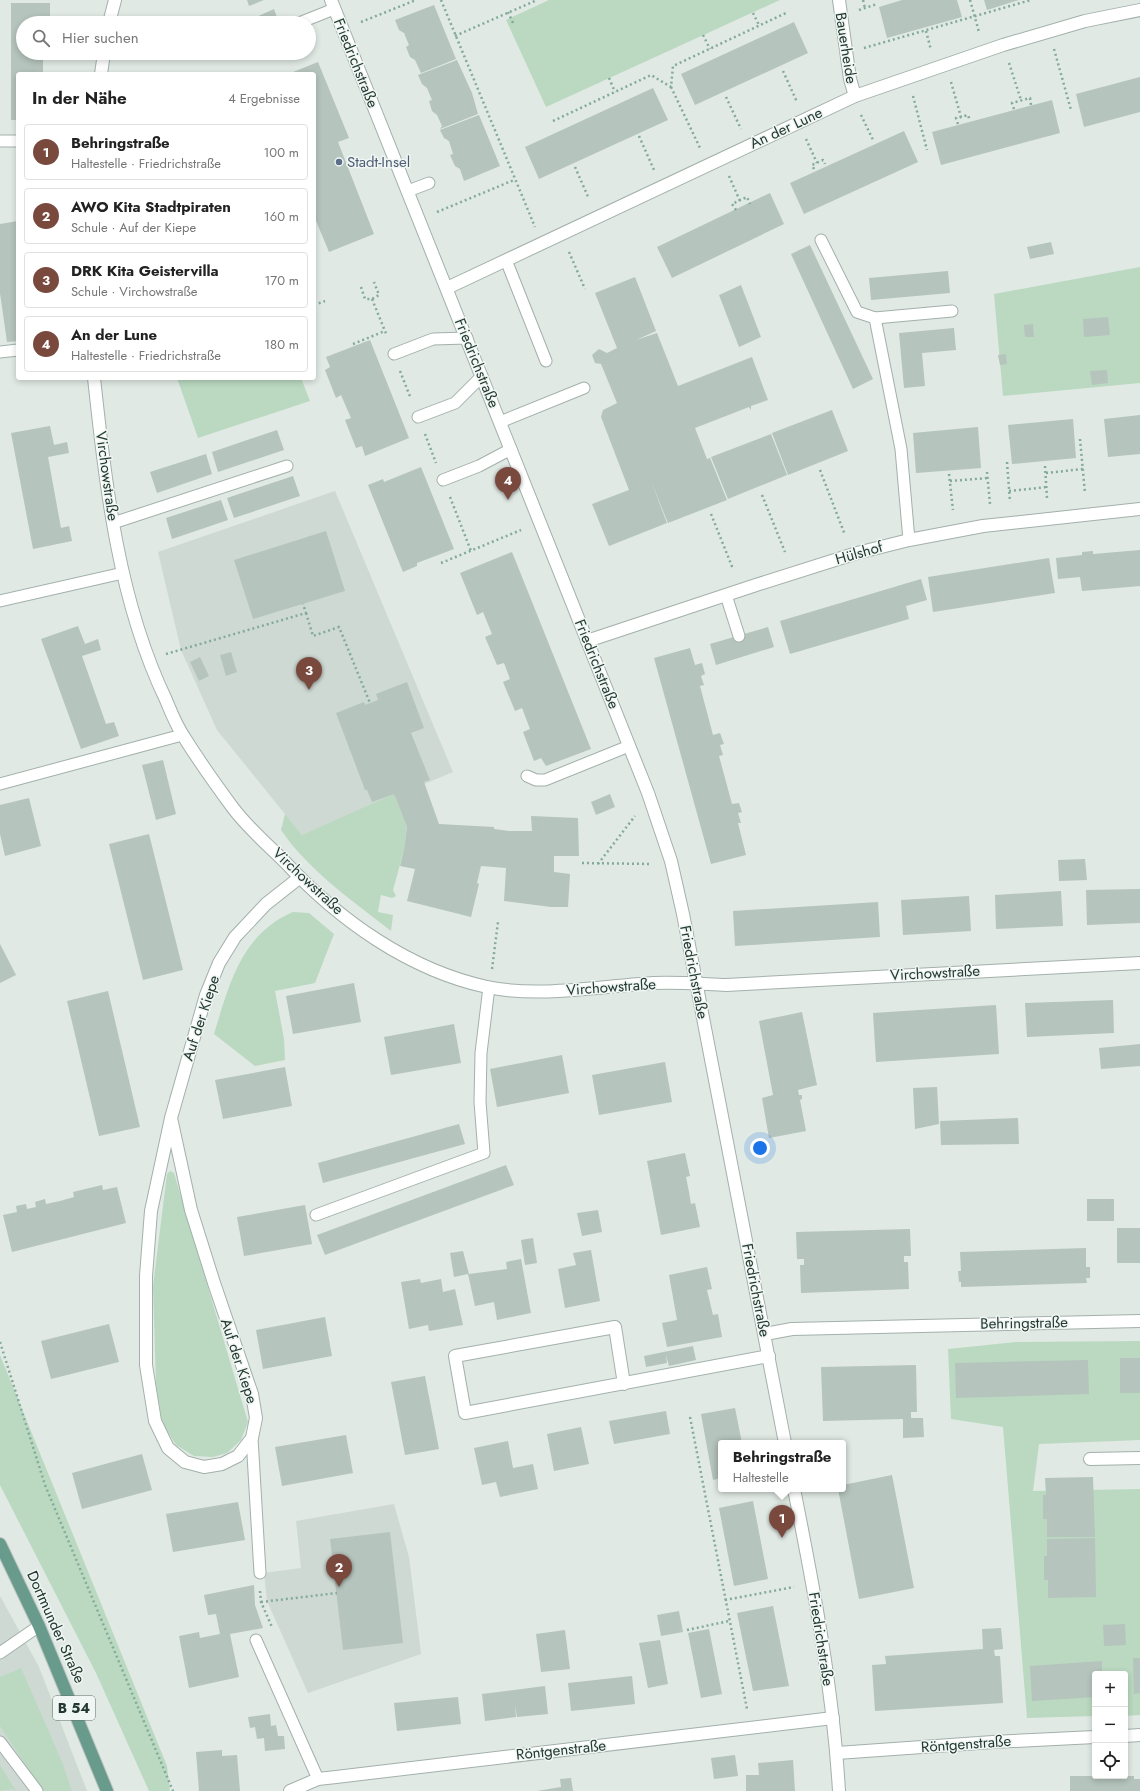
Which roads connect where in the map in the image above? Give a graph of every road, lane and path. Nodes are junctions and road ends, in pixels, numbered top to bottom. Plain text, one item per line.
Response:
1 (115, 0) edge
2 (416, 0) edge
3 (441, 0) edge
4 (537, 0) edge
5 (839, 0) edge
6 (863, 0) edge
7 (970, 0) edge
8 (1031, 0) edge
9 (332, 4) edge
10 (877, 4) dead end
11 (865, 8) junction
12 (1140, 10) edge
13 (508, 12) junction
14 (788, 12) dead end
15 (852, 12) dead end
16 (752, 13) dead end
17 (111, 16) edge
18 (311, 16) edge
19 (975, 17) junction
20 (361, 22) dead end
21 (512, 23) dead end
22 (759, 25) junction
23 (926, 31) junction
24 (703, 35) dead end
25 (980, 35) dead end
26 (455, 36) junction
27 (1054, 47) dead end
28 (710, 48) junction
29 (931, 50) dead end
30 (846, 53) junction
31 (103, 60) edge
32 (1008, 60) dead end
33 (783, 71) dead end
34 (101, 72) edge
35 (609, 78) dead end
36 (950, 78) dead end
37 (672, 86) junction
38 (912, 91) dead end
39 (615, 92) junction
40 (855, 96) junction
41 (726, 97) dead end
42 (1021, 100) junction
43 (798, 104) dead end
44 (1031, 104) dead end
45 (1014, 109) dead end
46 (1071, 110) dead end
47 (860, 111) dead end
48 (961, 117) junction
49 (554, 121) dead end
50 (970, 121) dead end
51 (958, 124) dead end
52 (742, 131) dead end
53 (639, 136) dead end
54 (804, 136) dead end
55 (0, 141) edge
56 (16, 141) edge
57 (874, 142) dead end
58 (700, 150) dead end
59 (928, 150) dead end
60 (817, 163) junction
61 (825, 164) dead end
62 (575, 167) dead end
63 (814, 169) dead end
64 (655, 172) dead end
65 (727, 172) dead end
66 (514, 180) junction
67 (429, 183) dead end
68 (408, 192) junction
69 (590, 201) dead end
70 (740, 201) junction
71 (750, 204) dead end
72 (736, 210) dead end
73 (437, 212) dead end
74 (535, 228) dead end
75 (561, 234) junction
76 (821, 240) dead end
77 (506, 260) junction
78 (374, 282) dead end
79 (360, 287) dead end
80 (447, 288) junction
81 (585, 289) dead end
82 (325, 301) dead end
83 (316, 304) edge
84 (952, 311) dead end
85 (875, 318) junction
86 (385, 331) dead end
87 (467, 338) junction
88 (353, 344) dead end
89 (16, 350) edge
90 (0, 352) edge
91 (394, 354) dead end
92 (546, 361) dead end
93 (482, 376) junction
94 (94, 380) edge
95 (584, 388) dead end
96 (418, 417) dead end
97 (500, 422) junction
98 (1080, 439) dead end
99 (510, 449) junction
100 (1007, 462) dead end
101 (287, 466) dead end
102 (1045, 466) dead end
103 (1083, 469) junction
104 (820, 470) dead end
105 (987, 472) dead end
106 (1046, 473) junction
107 (949, 474) dead end
108 (988, 478) junction
109 (443, 480) dead end
110 (950, 481) junction
111 (1046, 487) junction
112 (1010, 491) junction
113 (1085, 493) dead end
114 (762, 495) dead end
115 (1047, 498) dead end
116 (1010, 502) dead end
117 (990, 504) dead end
118 (1140, 508) edge
119 (952, 510) dead end
120 (711, 514) dead end
121 (113, 523) junction
122 (522, 530) dead end
123 (845, 534) dead end
124 (909, 540) junction
125 (785, 552) dead end
126 (441, 562) dead end
127 (733, 569) dead end
128 (123, 573) junction
129 (726, 595) junction
130 (0, 601) edge
131 (303, 604) dead end
132 (306, 613) junction
133 (739, 636) dead end
134 (587, 641) junction
135 (149, 659) junction
136 (370, 703) dead end
137 (182, 735) junction
138 (629, 746) junction
139 (527, 776) dead end
140 (0, 784) edge
141 (635, 816) dead end
142 (671, 861) junction
143 (582, 863) dead end
144 (598, 864) junction
145 (299, 878) junction
146 (498, 922) dead end
147 (1140, 963) edge
148 (490, 982) junction
149 (696, 984) junction
150 (171, 1118) junction
151 (316, 1215) dead end
152 (1140, 1321) edge
153 (765, 1334) junction
154 (0, 1342) edge
155 (769, 1356) junction
156 (624, 1384) junction
157 (690, 1417) dead end
158 (252, 1438) junction
159 (784, 1440) edge
160 (1140, 1458) edge
161 (1090, 1459) dead end
162 (795, 1492) edge
163 (0, 1544) edge
164 (260, 1573) dead end
165 (812, 1584) junction
166 (337, 1593) dead end
167 (725, 1600) junction
168 (261, 1602) dead end
169 (729, 1621) junction
170 (40, 1626) junction
171 (688, 1630) dead end
172 (256, 1640) dead end
173 (0, 1653) edge
174 (833, 1718) junction
175 (751, 1728) junction
176 (1140, 1735) edge
177 (1128, 1736) edge
178 (1092, 1737) edge
179 (0, 1742) edge
180 (837, 1753) junction
181 (318, 1779) junction
182 (37, 1791) edge
183 (107, 1791) edge
184 (173, 1791) edge
185 (290, 1791) edge
186 (839, 1791) edge

1 - 17 street
2 - 20 path
3 - 26 path
4 - 13 path
5 - 30 street, Bauerheide
6 - 11 path
7 - 19 path
8 - 19 path
9 - 18 lane
9 - 68 street, Friedrichstraße
10 - 11 path
11 - 15 path
12 - 40 street, An der Lune
13 - 21 path
13 - 26 path
14 - 22 path
16 - 22 path
19 - 23 path
19 - 25 path
22 - 28 path
23 - 29 path
23 - 30 path
24 - 28 path
26 - 66 path
27 - 46 path
28 - 37 path
30 - 40 street, Bauerheide
31 - 34 street
32 - 42 path
33 - 43 path
35 - 39 path
36 - 48 path
37 - 39 path
37 - 58 path
38 - 59 path
39 - 49 path
40 - 75 street, An der Lune
41 - 52 path
42 - 44 path
42 - 45 path
47 - 57 path
48 - 50 path
48 - 51 path
53 - 64 path
54 - 60 path
55 - 56 lane
60 - 61 path
60 - 63 path
62 - 69 path
65 - 70 path
66 - 73 path
66 - 74 path
67 - 68 lane
68 - 80 street, Friedrichstraße
70 - 71 path
70 - 72 path
75 - 77 street, An der Lune
75 - 81 path
76 - 85 lane
77 - 80 street, An der Lune
77 - 92 lane
78 - 79 path
80 - 87 street, Friedrichstraße
82 - 83 path
84 - 85 lane
85 - 124 lane
86 - 88 path
87 - 91 lane
87 - 93 street, Friedrichstraße
89 - 90 lane
93 - 96 lane
93 - 97 street, Friedrichstraße
94 - 121 street, Virchowstraße
95 - 97 lane
97 - 99 street, Friedrichstraße
98 - 103 path
99 - 109 lane
99 - 134 street, Friedrichstraße
100 - 112 path
101 - 121 lane
102 - 106 path
103 - 106 path
103 - 113 path
104 - 123 path
105 - 108 path
106 - 111 path
107 - 110 path
108 - 110 path
108 - 117 path
110 - 119 path
111 - 112 path
111 - 115 path
112 - 116 path
114 - 125 path
118 - 124 street, Hülshof
120 - 127 path
121 - 128 street, Virchowstraße
122 - 126 path
124 - 129 street, Hülshof
128 - 130 lane
128 - 135 street, Virchowstraße
129 - 133 lane
129 - 134 street, Hülshof
131 - 132 path
132 - 135 path
132 - 136 path
134 - 138 street, Friedrichstraße
135 - 137 street, Virchowstraße
137 - 140 lane
137 - 145 street, Virchowstraße
138 - 139 lane
138 - 142 street, Friedrichstraße
141 - 144 path
142 - 144 path
142 - 149 street, Friedrichstraße
143 - 144 path
145 - 148 street, Virchowstraße
145 - 150 street, Auf der Kiepe
146 - 148 path
147 - 149 street, Virchowstraße
148 - 149 street, Virchowstraße
148 - 151 lane
149 - 153 street, Friedrichstraße
150 - 158 street, Auf der Kiepe
150 - 158 street, Auf der Kiepe
152 - 153 street, Behringstraße
153 - 155 street, Friedrichstraße
154 - 184 path
155 - 156 street, Friedrichstraße
155 - 159 street, Friedrichstraße
156 - 156 street, Friedrichstraße
157 - 167 path
158 - 164 lane
160 - 161 street
162 - 165 street, Friedrichstraße
163 - 170 main road, Dortmunder Straße / B 54
165 - 167 path
165 - 174 street, Friedrichstraße
166 - 168 path
167 - 169 path
169 - 171 path
169 - 175 path
170 - 173 lane
170 - 183 main road, Dortmunder Straße / B 54
172 - 181 lane
174 - 175 street, Röntgenstraße
174 - 180 street, Friedrichstraße
175 - 181 street, Röntgenstraße
176 - 177 street
178 - 180 street, Röntgenstraße
179 - 182 lane
180 - 186 street, Friedrichstraße
181 - 185 street, Röntgenstraße

